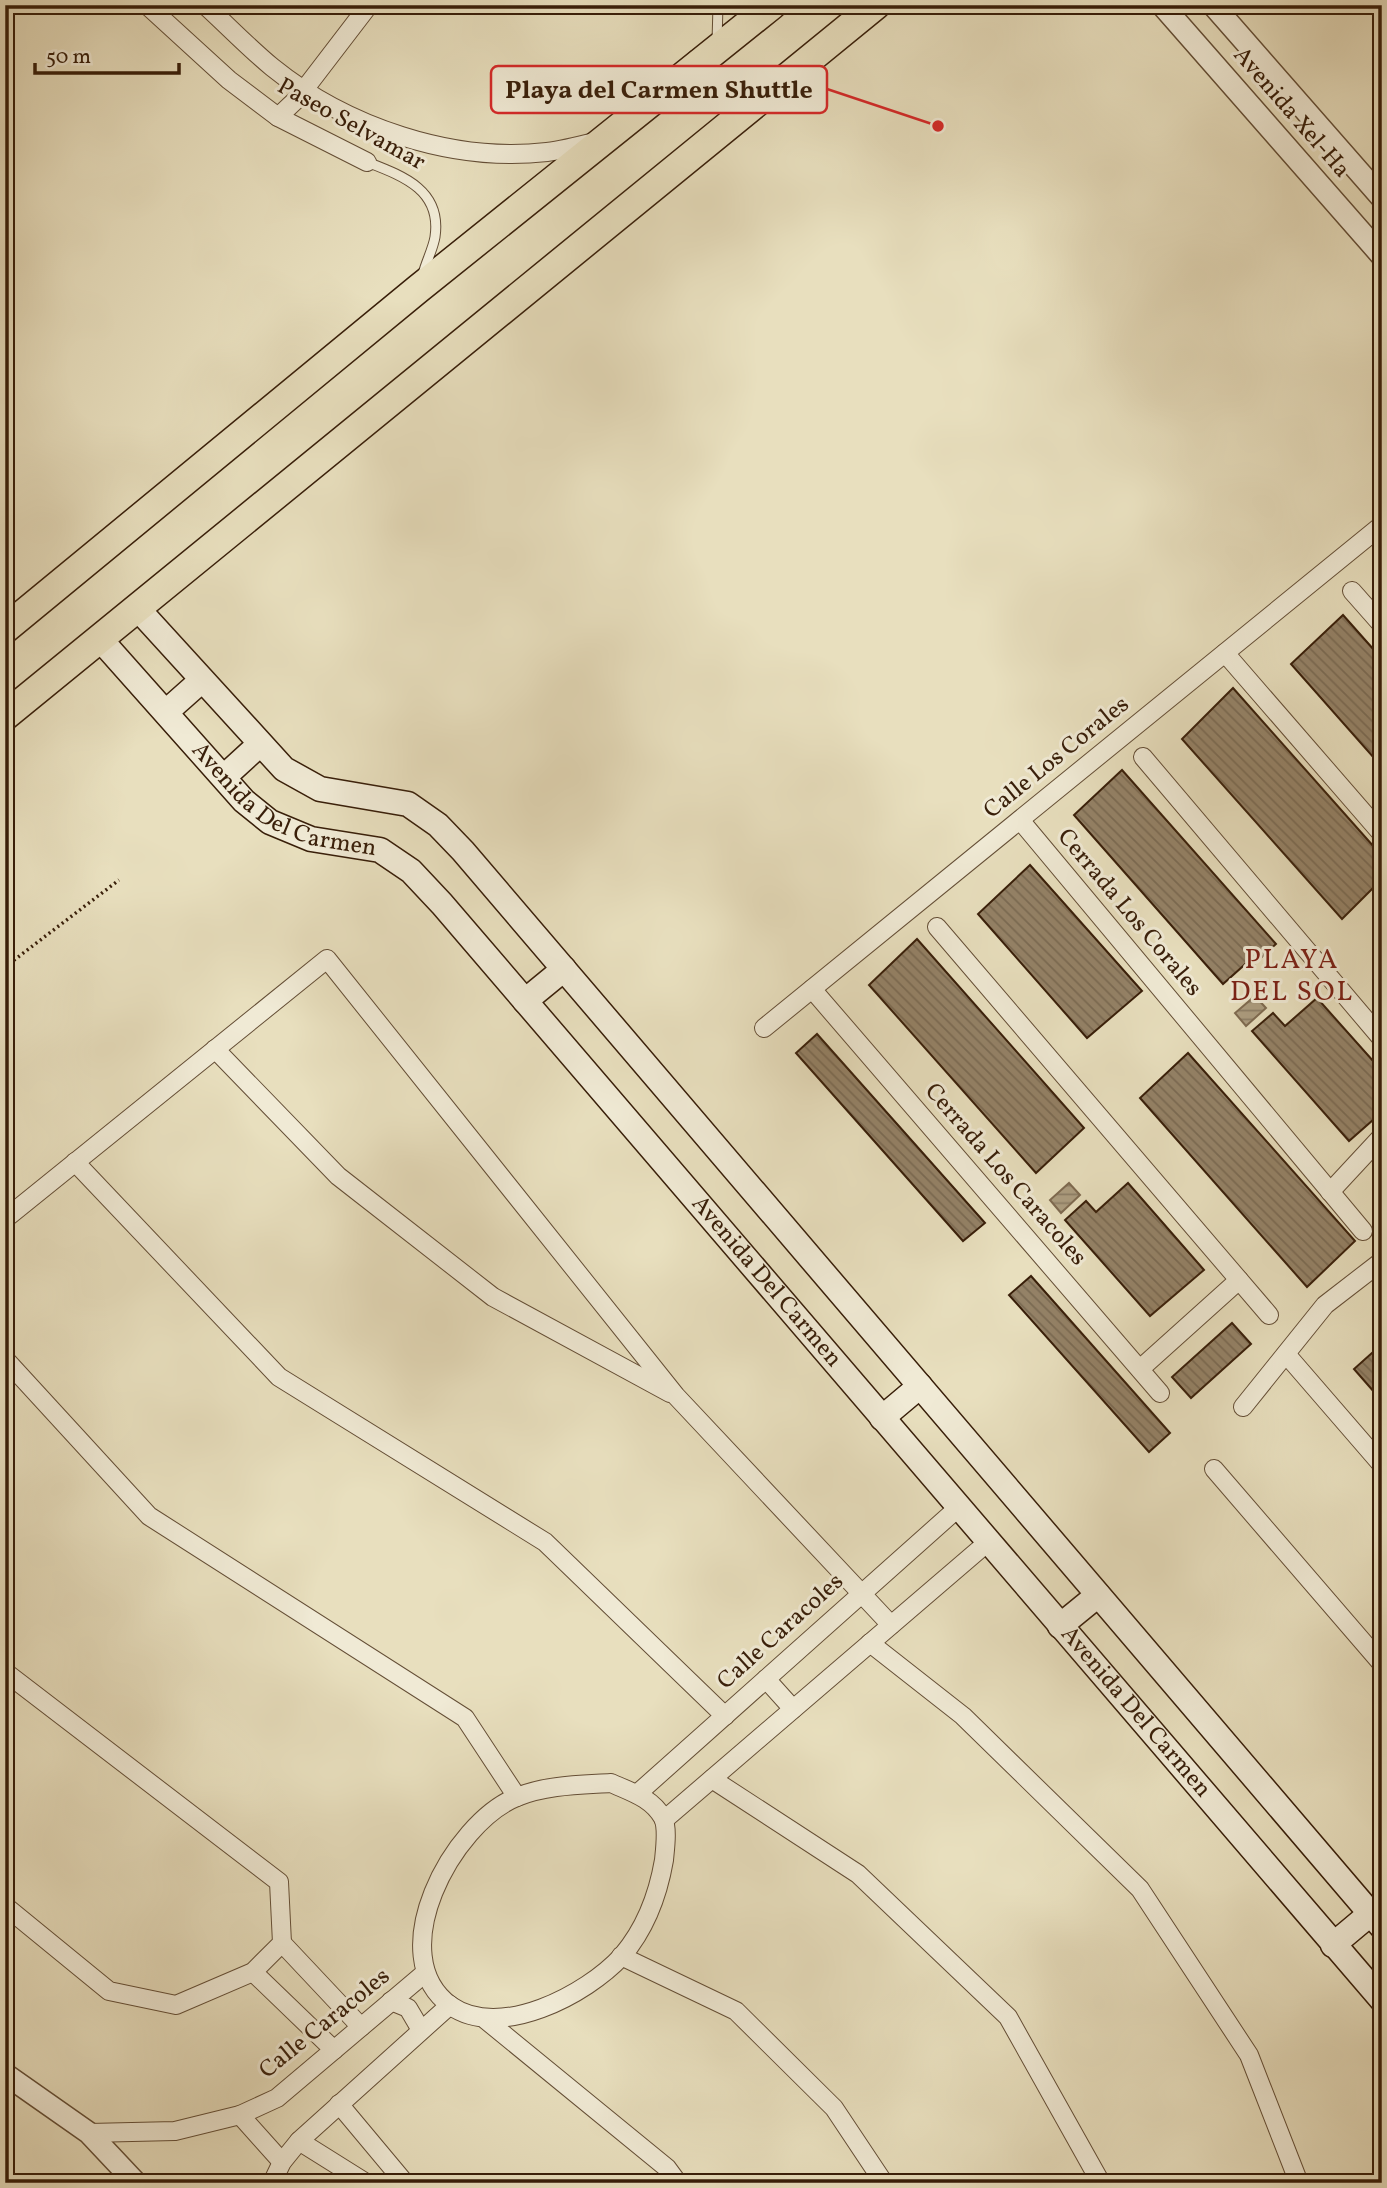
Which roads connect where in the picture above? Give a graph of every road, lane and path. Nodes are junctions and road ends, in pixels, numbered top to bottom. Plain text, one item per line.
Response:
1 (146, 5) edge
2 (205, 5) edge
3 (369, 5) edge
4 (718, 5) edge
5 (772, 5) edge
6 (876, 5) edge
7 (1162, 5) edge
8 (1213, 5) edge
9 (708, 56) junction
10 (305, 90) junction
11 (740, 115) junction
12 (278, 117) junction
13 (600, 141) junction
14 (367, 162) joint
15 (1382, 198) edge
16 (1382, 256) edge
17 (418, 289) junction
18 (1382, 525) edge
19 (1352, 591) dead end
20 (138, 609) junction
21 (1382, 625) edge
22 (5, 629) edge
23 (100, 639) junction
24 (1225, 653) junction
25 (202, 680) junction
26 (166, 712) junction
27 (5, 716) edge
28 (260, 744) junction
29 (1143, 757) dead end
30 (224, 777) junction
31 (1020, 820) junction
32 (1382, 834) edge
33 (119, 880) dead end
34 (937, 927) dead end
35 (5, 967) edge
36 (564, 969) junction
37 (811, 989) junction
38 (525, 1001) junction
39 (764, 1028) dead end
40 (1382, 1039) edge
41 (215, 1049) junction
42 (1382, 1136) edge
43 (75, 1162) junction
44 (1330, 1192) junction
45 (5, 1219) edge
46 (1363, 1231) dead end
47 (1382, 1261) edge
48 (1239, 1280) junction
49 (1269, 1315) dead end
50 (1286, 1354) junction
51 (5, 1359) edge
52 (1139, 1368) junction
53 (920, 1386) junction
54 (1160, 1393) dead end
55 (676, 1396) junction
56 (1243, 1407) dead end
57 (882, 1418) junction
58 (1382, 1465) edge
59 (1214, 1469) dead end
60 (958, 1507) junction
61 (988, 1542) junction
62 (863, 1592) junction
63 (1098, 1595) junction
64 (891, 1625) junction
65 (1060, 1626) junction
66 (870, 1643) junction
67 (1382, 1664) edge
68 (5, 1672) edge
69 (766, 1679) junction
70 (793, 1709) junction
71 (724, 1716) junction
72 (712, 1779) junction
73 (637, 1794) junction
74 (517, 1797) junction
75 (664, 1820) junction
76 (5, 1906) edge
77 (1376, 1920) edge
78 (282, 1943) junction
79 (1333, 1945) junction
80 (621, 1956) junction
81 (253, 1972) junction
82 (425, 1973) junction
83 (1382, 2000) edge
84 (391, 2001) junction
85 (450, 2005) junction
86 (486, 2020) junction
87 (361, 2027) junction
88 (421, 2031) junction
89 (334, 2050) junction
90 (5, 2074) edge
91 (339, 2104) junction
92 (240, 2115) junction
93 (89, 2133) junction
94 (299, 2141) junction
95 (282, 2162) junction
96 (391, 2166) junction
97 (136, 2183) edge
98 (272, 2183) edge
99 (368, 2183) edge
100 (405, 2183) edge
101 (678, 2183) edge
102 (884, 2183) edge
103 (1101, 2183) edge
104 (1299, 2183) edge

1 - 12 street, Paseo Selvamar
2 - 10 street, Paseo Selvamar
3 - 10 street
4 - 9 lane
5 - 9 highway
6 - 11 highway
7 - 16 street, Avenida Xel-Ha
8 - 15 street, Avenida Xel-Ha
9 - 11 highway
9 - 13 highway
10 - 12 street
10 - 13 street, Paseo Selvamar
11 - 20 highway
12 - 14 street, Paseo Selvamar
13 - 17 highway
14 - 17 lane, Paseo Selvamar
17 - 22 highway
18 - 24 street, Calle Los Corales
19 - 21 street
20 - 23 highway
20 - 25 main road, Avenida Del Carmen
23 - 26 main road, Avenida Del Carmen
23 - 27 highway
24 - 31 street, Calle Los Corales
24 - 32 street
25 - 26 main road
25 - 28 main road, Avenida Del Carmen
26 - 30 main road, Avenida Del Carmen
28 - 30 main road
28 - 36 main road, Avenida Del Carmen
29 - 40 street
30 - 38 main road, Avenida Del Carmen
31 - 37 street, Calle Los Corales
31 - 44 street, Cerrada Los Corales
33 - 35 path
34 - 48 street
36 - 38 main road
36 - 53 main road, Avenida Del Carmen
37 - 39 street, Calle Los Corales
37 - 52 street, Cerrada Los Caracoles
38 - 57 main road, Avenida Del Carmen
41 - 43 street
41 - 55 street
41 - 55 street
42 - 44 street
43 - 45 street
43 - 71 street
44 - 46 street, Cerrada Los Corales
47 - 50 street
48 - 49 street
48 - 52 street
50 - 56 street
50 - 58 street
51 - 74 street
52 - 54 street, Cerrada Los Caracoles
53 - 57 main road
53 - 63 main road, Avenida Del Carmen
55 - 62 street
57 - 60 main road, Avenida Del Carmen
59 - 67 street
60 - 61 main road, Avenida Del Carmen
60 - 62 street, Calle Caracoles
61 - 64 street
61 - 65 main road, Avenida Del Carmen
62 - 64 street
62 - 69 street, Calle Caracoles
63 - 65 main road
63 - 77 main road, Avenida Del Carmen
64 - 66 street
65 - 79 main road, Avenida Del Carmen
66 - 70 street
66 - 104 street
68 - 78 street
69 - 70 street
69 - 71 street, Calle Caracoles
70 - 72 street
71 - 73 street, Calle Caracoles
72 - 75 street
72 - 103 street
73 - 74 street, Calle Caracoles
73 - 75 street, Calle Caracoles
74 - 82 street, Calle Caracoles
75 - 80 street, Calle Caracoles
76 - 81 street
77 - 79 main road
78 - 81 street
78 - 87 street
79 - 83 main road, Avenida Del Carmen
80 - 86 street, Calle Caracoles
80 - 102 street
81 - 89 street
82 - 84 street, Calle Caracoles
82 - 85 street, Calle Caracoles
84 - 87 street, Calle Caracoles
84 - 88 street
85 - 86 street, Calle Caracoles
85 - 88 street
86 - 101 street
87 - 89 street, Calle Caracoles
88 - 91 street
89 - 92 street, Calle Caracoles
90 - 93 street
91 - 94 street
91 - 96 street
92 - 93 street, Calle Caracoles
92 - 95 street
93 - 97 street
94 - 95 street
94 - 99 street
95 - 98 street
96 - 99 street
96 - 100 street

